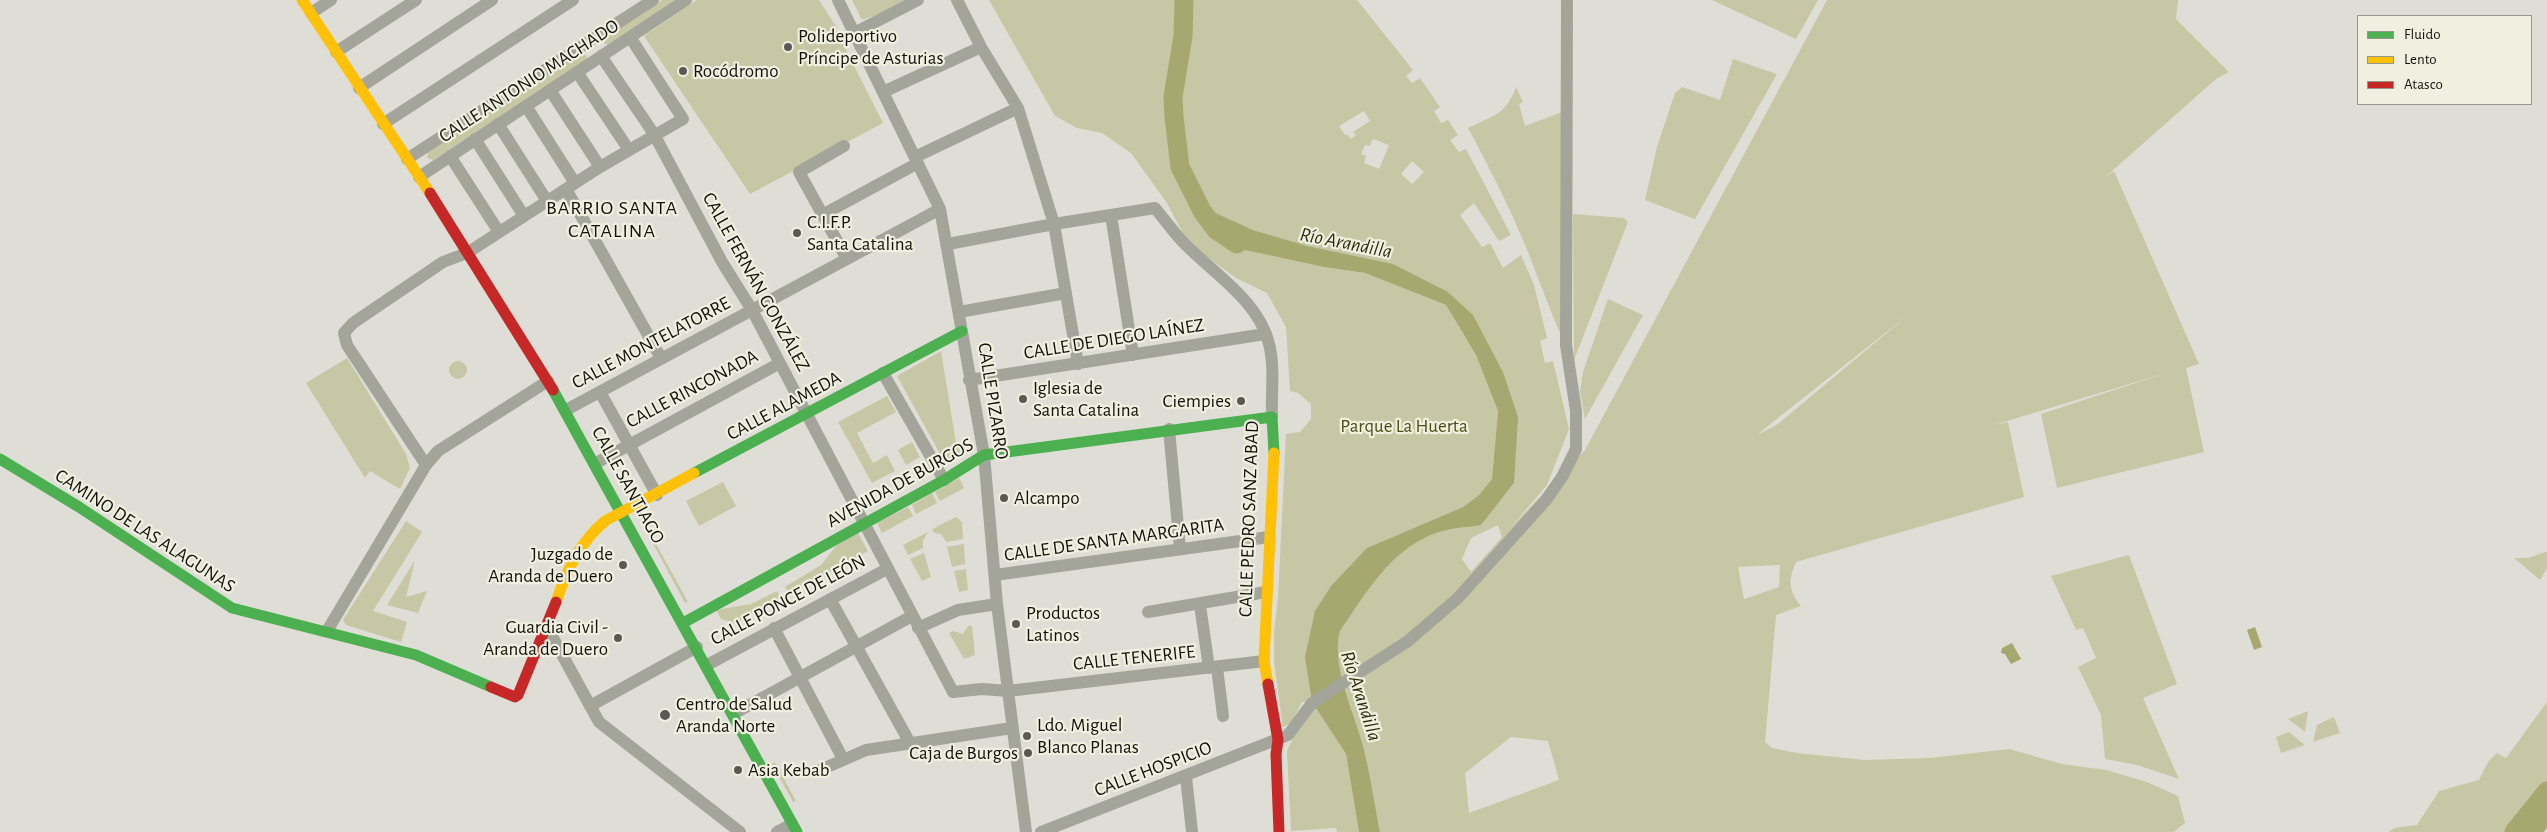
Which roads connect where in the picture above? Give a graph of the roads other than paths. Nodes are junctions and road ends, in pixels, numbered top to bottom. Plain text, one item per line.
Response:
1 (302, 0) edge
2 (331, 0) edge
3 (416, 0) edge
4 (492, 0) edge
5 (574, 0) edge
6 (653, 0) edge
7 (686, 0) edge
8 (838, 0) edge
9 (918, 0) edge
10 (957, 0) edge
11 (1567, 0) edge
12 (311, 13) junction
13 (854, 33) junction
14 (630, 37) junction
15 (585, 44) junction
16 (981, 48) junction
17 (336, 52) junction
18 (598, 58) junction
19 (577, 72) junction
20 (359, 88) junction
21 (550, 90) junction
22 (883, 92) junction
23 (526, 106) junction
24 (1018, 108) junction
25 (383, 124) junction
26 (498, 124) junction
27 (654, 134) junction
28 (475, 139) junction
29 (844, 146) dead end
30 (629, 150) junction
31 (450, 156) junction
32 (916, 160) junction
33 (409, 162) junction
34 (600, 168) junction
35 (419, 176) junction
36 (570, 186) junction
37 (547, 201) junction
38 (940, 209) junction
39 (822, 215) junction
40 (1109, 215) junction
41 (524, 216) junction
42 (1054, 224) junction
43 (499, 232) junction
44 (948, 244) junction
45 (467, 253) junction
46 (847, 259) junction
47 (1066, 293) junction
48 (752, 310) junction
49 (959, 312) junction
50 (962, 331) junction
51 (1265, 334) junction
52 (1130, 355) junction
53 (661, 358) junction
54 (780, 363) junction
55 (1078, 364) junction
56 (883, 373) junction
57 (969, 380) junction
58 (548, 381) junction
59 (600, 392) junction
60 (566, 410) junction
61 (806, 414) junction
62 (1272, 416) junction
63 (1170, 429) junction
64 (629, 445) junction
65 (984, 455) junction
66 (0, 459) edge
67 (596, 463) junction
68 (426, 464) junction
69 (944, 480) junction
70 (657, 495) junction
71 (623, 512) junction
72 (863, 524) junction
73 (1269, 537) junction
74 (1180, 549) junction
75 (887, 568) junction
76 (995, 576) junction
77 (1266, 592) junction
78 (830, 599) junction
79 (997, 604) junction
80 (1200, 604) junction
81 (1148, 612) dead end
82 (912, 616) junction
83 (683, 623) junction
84 (547, 627) junction
85 (774, 628) junction
86 (918, 628) junction
87 (327, 631) junction
88 (697, 647) junction
89 (856, 647) junction
90 (1264, 661) junction
91 (707, 664) junction
92 (1213, 668) junction
93 (800, 678) junction
94 (1008, 691) junction
95 (590, 706) junction
96 (733, 714) junction
97 (1223, 716) dead end
98 (1012, 728) junction
99 (1278, 740) junction
100 (910, 743) junction
101 (843, 759) junction
102 (818, 772) dead end
103 (1186, 777) junction
104 (794, 828) edge
105 (740, 832) edge
106 (777, 832) edge
107 (1026, 832) edge
108 (1041, 832) edge
109 (1192, 832) edge
110 (1279, 832) edge

1 - 12 street, CALLE SANTIAGO
2 - 12 street
3 - 17 street
4 - 20 street
5 - 25 street
6 - 15 street, CALLE ANTONIO MACHADO
7 - 14 street, CALLE ANTONIO MACHADO
8 - 13 street, CALLE PIZARRO
9 - 13 street
10 - 16 street
11 - 99 street, CALLE HOSPICIO
12 - 17 street, CALLE SANTIAGO
13 - 22 street, CALLE PIZARRO
14 - 18 street, CALLE ANTONIO MACHADO
14 - 27 street
15 - 18 street, CALLE FERNÁN GONZÁLEZ
15 - 33 street, CALLE ANTONIO MACHADO
16 - 22 street
16 - 24 street
17 - 20 street, CALLE SANTIAGO
18 - 19 street, CALLE ANTONIO MACHADO
18 - 27 street, CALLE FERNÁN GONZÁLEZ
19 - 21 street, CALLE ANTONIO MACHADO
19 - 30 street
20 - 25 street, CALLE SANTIAGO
21 - 23 street, CALLE ANTONIO MACHADO
21 - 34 street
22 - 32 street, CALLE PIZARRO
23 - 26 street, CALLE ANTONIO MACHADO
23 - 36 street
24 - 32 street
24 - 42 street
25 - 33 street, CALLE SANTIAGO
26 - 28 street, CALLE ANTONIO MACHADO
26 - 37 street
27 - 30 street
27 - 48 street, CALLE FERNÁN GONZÁLEZ
28 - 31 street, CALLE ANTONIO MACHADO
28 - 41 street
29 - 39 street
30 - 34 street
31 - 35 street, CALLE ANTONIO MACHADO
31 - 43 street
32 - 38 street, CALLE PIZARRO
32 - 39 street
33 - 35 street, CALLE SANTIAGO
34 - 36 street
35 - 45 street, CALLE SANTIAGO
36 - 37 street
36 - 53 street
37 - 41 street
38 - 44 street, CALLE PIZARRO
38 - 46 street, CALLE MONTELATORRE
39 - 46 street
40 - 42 street, CALLE PEDRO SANZ ABAD
40 - 51 street, CALLE PEDRO SANZ ABAD
40 - 52 street
41 - 43 street
42 - 44 street, CALLE PEDRO SANZ ABAD
42 - 47 street
43 - 45 street
44 - 49 street, CALLE PIZARRO
45 - 58 street, CALLE SANTIAGO
45 - 68 street
46 - 48 street, CALLE MONTELATORRE
47 - 49 street
47 - 55 street
48 - 53 street, CALLE MONTELATORRE
48 - 54 street, CALLE FERNÁN GONZÁLEZ
49 - 50 street, CALLE PIZARRO
50 - 56 street, CALLE ALAMEDA
50 - 57 street, CALLE PIZARRO
51 - 52 street, CALLE DE DIEGO LAÍNEZ
51 - 62 street, CALLE PEDRO SANZ ABAD
52 - 55 street, CALLE DE DIEGO LAÍNEZ
53 - 59 street, CALLE MONTELATORRE
54 - 61 street, CALLE FERNÁN GONZÁLEZ
54 - 64 street, CALLE RINCONADA
55 - 57 street, CALLE DE DIEGO LAÍNEZ
56 - 61 street, CALLE ALAMEDA
56 - 69 street
57 - 65 street, CALLE PIZARRO
58 - 60 street, CALLE SANTIAGO
58 - 68 street
59 - 60 street, CALLE MONTELATORRE
59 - 64 street
60 - 67 street, CALLE SANTIAGO
61 - 70 street, CALLE ALAMEDA
61 - 72 street, CALLE FERNÁN GONZÁLEZ
62 - 63 street, AVENIDA DE BURGOS
62 - 73 street, CALLE PEDRO SANZ ABAD
63 - 65 street, AVENIDA DE BURGOS
63 - 74 street
64 - 67 street, CALLE RINCONADA
64 - 70 street
65 - 69 street, AVENIDA DE BURGOS
65 - 76 street, CALLE PIZARRO
66 - 87 street, CAMINO DE LAS ALAGUNAS
67 - 71 street, CALLE SANTIAGO
68 - 87 street
69 - 72 street, AVENIDA DE BURGOS
70 - 71 street, CALLE ALAMEDA
71 - 83 street, CALLE SANTIAGO
71 - 84 street, CALLE ALAMEDA
72 - 75 street, CALLE FERNÁN GONZÁLEZ
72 - 83 street, AVENIDA DE BURGOS
73 - 74 street, CALLE DE SANTA MARGARITA
73 - 77 street, CALLE PEDRO SANZ ABAD
74 - 76 street, CALLE DE SANTA MARGARITA
75 - 78 street, CALLE PONCE DE LEÓN
75 - 82 street, CALLE FERNÁN GONZÁLEZ
76 - 79 street, CALLE PIZARRO
77 - 80 street
77 - 90 street, CALLE PEDRO SANZ ABAD
78 - 85 street, CALLE PONCE DE LEÓN
78 - 89 street
79 - 86 street
79 - 94 street, CALLE PIZARRO
80 - 81 street
80 - 92 street
82 - 86 street, CALLE FERNÁN GONZÁLEZ
82 - 89 street
83 - 88 street, CALLE SANTIAGO
84 - 87 street, CAMINO DE LAS ALAGUNAS
84 - 95 street
85 - 91 street, CALLE PONCE DE LEÓN
85 - 93 street
86 - 94 street, CALLE FERNÁN GONZÁLEZ
88 - 91 street, CALLE SANTIAGO
88 - 95 street
89 - 93 street
89 - 100 street
90 - 92 street, CALLE TENERIFE
90 - 99 street, CALLE PEDRO SANZ ABAD
91 - 96 street, CALLE SANTIAGO
92 - 94 street, CALLE TENERIFE
92 - 97 street
93 - 96 street
93 - 101 street
94 - 98 street, CALLE PIZARRO
95 - 105 street
96 - 104 street, CALLE SANTIAGO
98 - 100 street
98 - 107 street, CALLE PIZARRO
99 - 103 street, CALLE HOSPICIO
99 - 110 street, CALLE PEDRO SANZ ABAD
100 - 101 street
101 - 102 street
103 - 108 street, CALLE HOSPICIO
103 - 109 street
104 - 106 street

